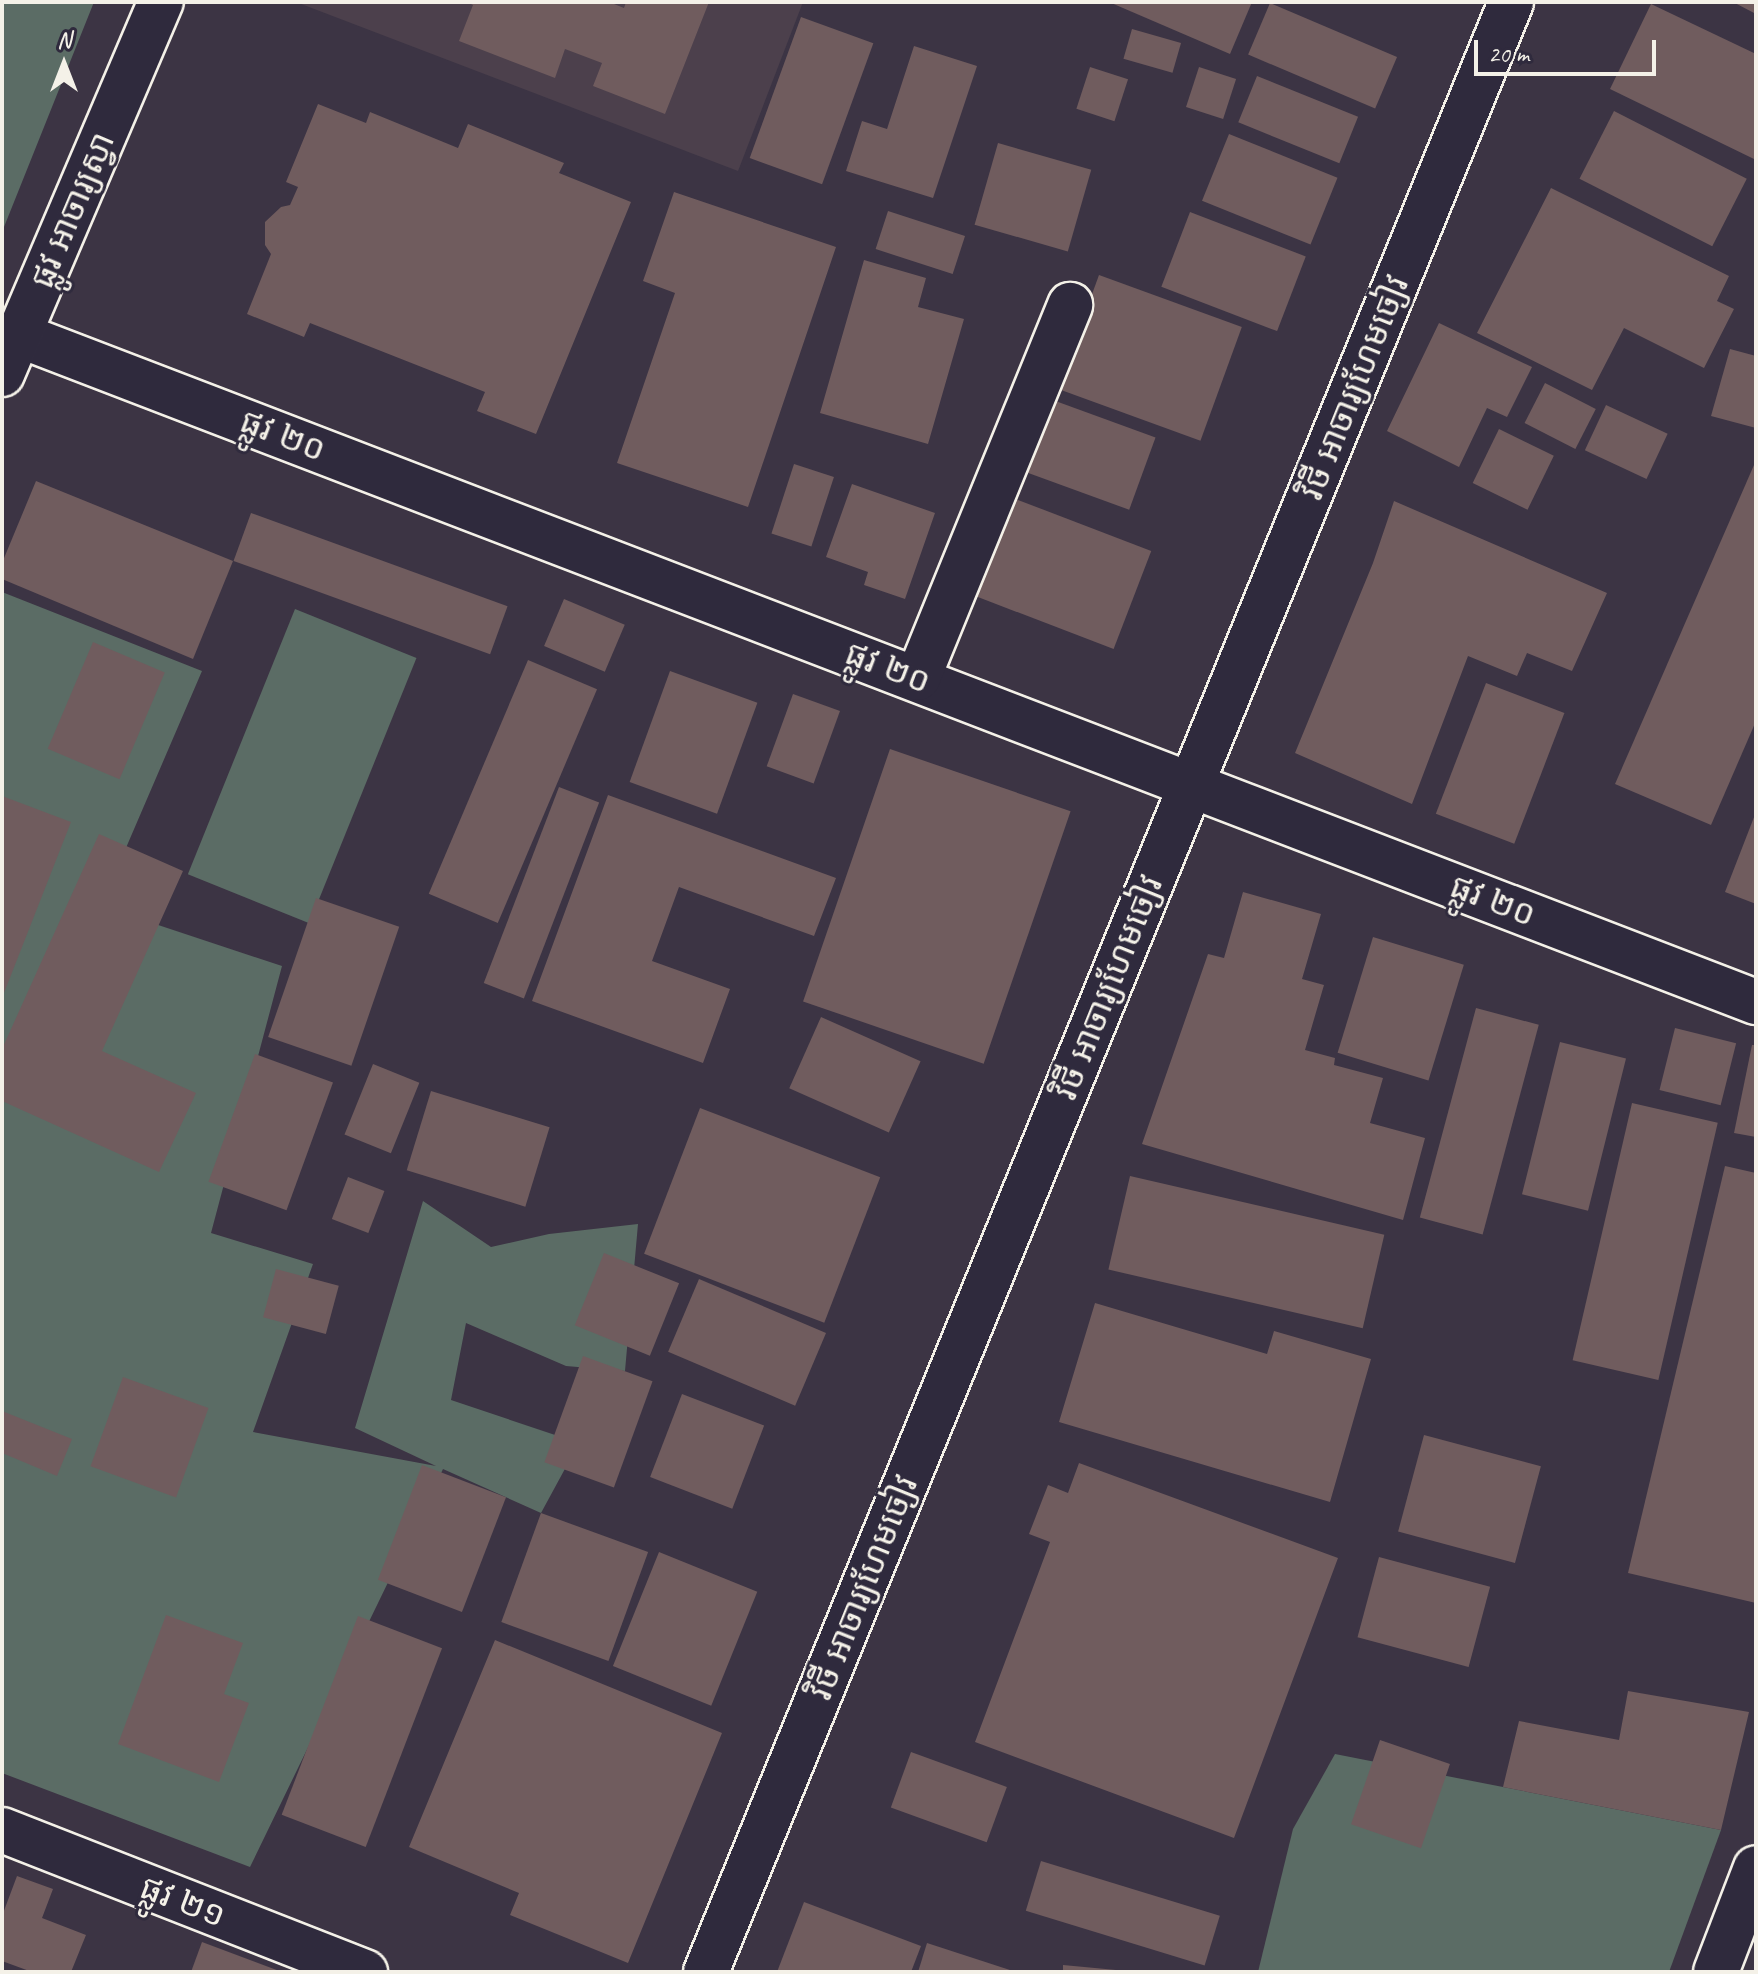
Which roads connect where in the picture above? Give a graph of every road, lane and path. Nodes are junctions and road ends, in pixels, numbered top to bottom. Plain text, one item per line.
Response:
1 (161, 2) edge
2 (1511, 2) edge
3 (1070, 305) dead end
4 (19, 335) junction
5 (2, 374) edge
6 (918, 678) junction
7 (1192, 783) junction
8 (1756, 1002) edge
9 (2, 1830) edge
10 (1756, 1868) edge
11 (365, 1972) edge
12 (706, 1972) edge
13 (1716, 1972) edge

1 - 4 street, ផ្លូវ អាចារ្យស្វា
2 - 7 street, វិថី អាចារ្យហែមចៀវ
3 - 6 street
4 - 5 street, ផ្លូវ អាចារ្យស្វា
4 - 6 street, ផ្លូវ ២០
6 - 7 street, ផ្លូវ ២០
7 - 8 street, ផ្លូវ ២០
7 - 12 street, វិថី អាចារ្យហែមចៀវ
9 - 11 street, ផ្លូវ ២១
10 - 13 street

